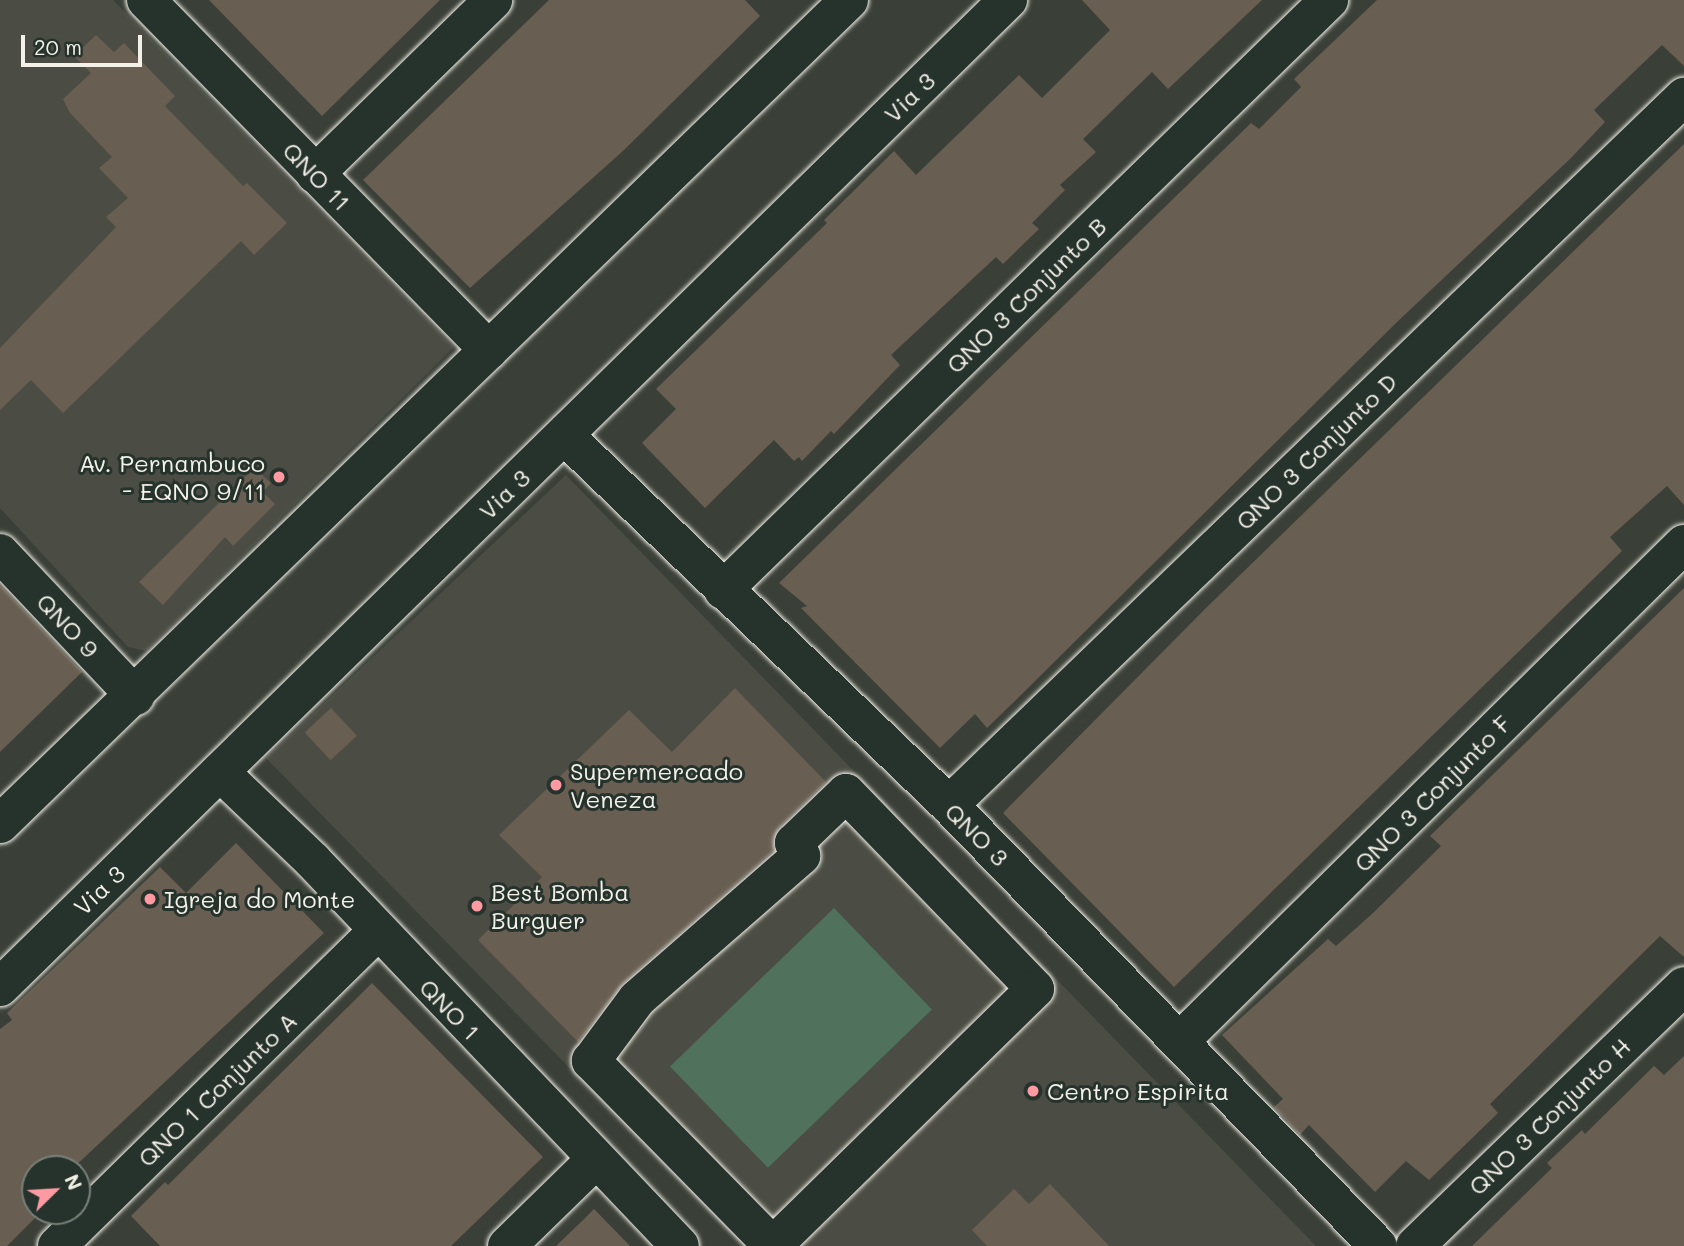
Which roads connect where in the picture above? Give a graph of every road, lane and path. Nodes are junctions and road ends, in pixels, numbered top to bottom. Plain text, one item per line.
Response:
1 (146, 0) edge
2 (494, 0) edge
3 (849, 0) edge
4 (994, 0) edge
5 (1008, 0) edge
6 (1329, 0) edge
7 (962, 46) junction
8 (1684, 97) edge
9 (315, 174) junction
10 (489, 350) junction
11 (564, 435) junction
12 (1684, 544) edge
13 (0, 554) edge
14 (723, 590) junction
15 (135, 696) junction
16 (220, 772) junction
17 (949, 805) junction
18 (0, 824) edge
19 (376, 932) junction
20 (1684, 986) edge
21 (0, 987) edge
22 (1180, 1041) junction
23 (595, 1160) junction
24 (57, 1246) edge
25 (507, 1246) edge
26 (680, 1246) edge
27 (773, 1246) edge
28 (1378, 1246) edge
29 (1415, 1246) edge

1 - 9 street, QNO 11
2 - 9 street
3 - 10 street
4 - 7 street
5 - 7 street, Via 3
6 - 14 street, QNO 3 Conjunto B
7 - 11 street, Via 3
8 - 17 street, QNO 3 Conjunto D
9 - 10 street, QNO 11
10 - 15 street
11 - 14 street, QNO 3
11 - 16 street, Via 3
12 - 22 street, QNO 3 Conjunto F
13 - 15 street, QNO 9
14 - 17 street, QNO 3
15 - 18 street
16 - 19 street, QNO 1
16 - 21 street, Via 3
17 - 22 street, QNO 3
19 - 23 street, QNO 1
19 - 24 street, QNO 1 Conjunto A
20 - 29 street, QNO 3 Conjunto H
22 - 28 street, QNO 3
23 - 25 street
23 - 26 street, QNO 1
27 - 27 street

